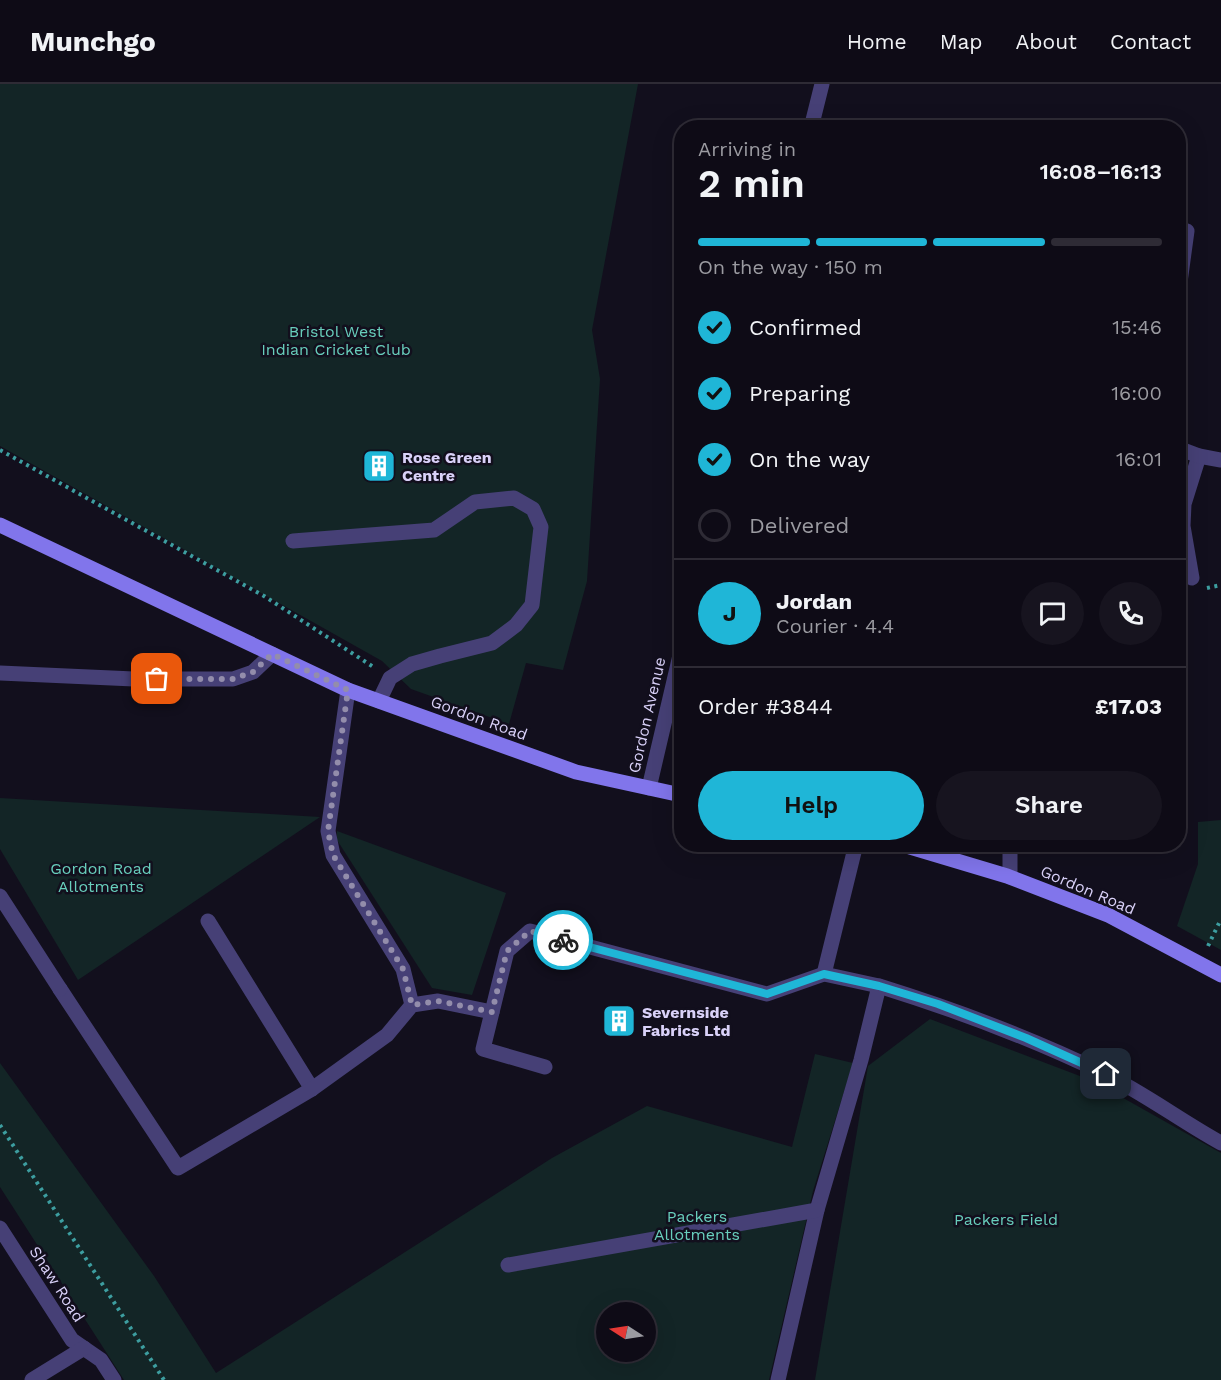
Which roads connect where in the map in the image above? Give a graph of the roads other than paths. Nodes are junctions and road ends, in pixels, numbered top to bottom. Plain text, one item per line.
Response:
1 (822, 84) edge
2 (813, 120) edge
3 (1187, 231) dead end
4 (1186, 236) edge
5 (1186, 451) edge
6 (1199, 456) junction
7 (1221, 460) edge
8 (1186, 498) edge
9 (0, 525) edge
10 (1186, 539) edge
11 (293, 541) dead end
12 (1192, 578) dead end
13 (272, 654) junction
14 (0, 673) edge
15 (674, 681) edge
16 (348, 690) junction
17 (379, 701) junction
18 (649, 788) junction
19 (674, 793) edge
20 (854, 852) edge
21 (929, 852) edge
22 (1010, 852) edge
23 (1010, 877) junction
24 (0, 896) edge
25 (208, 921) dead end
26 (824, 974) junction
27 (1221, 975) edge
28 (879, 986) junction
29 (412, 1005) junction
30 (492, 1012) junction
31 (545, 1067) dead end
32 (312, 1089) junction
33 (1221, 1143) edge
34 (817, 1210) junction
35 (0, 1228) edge
36 (508, 1265) dead end
37 (84, 1348) junction
38 (32, 1380) edge
39 (114, 1380) edge
40 (777, 1380) edge

1 - 2 street
3 - 4 street
5 - 6 street
6 - 7 street
6 - 8 street
9 - 13 main road, Gordon Road
10 - 12 street
11 - 17 street
13 - 14 street
13 - 16 main road, Gordon Road
15 - 18 street, Gordon Avenue
16 - 17 main road, Gordon Road
16 - 29 street
17 - 18 main road, Gordon Road
18 - 19 main road, Gordon Road
20 - 26 street
21 - 23 main road, Gordon Road
22 - 23 street
23 - 27 main road, Gordon Road
24 - 32 street
25 - 32 street
26 - 28 street
26 - 30 street
28 - 33 street
28 - 34 street
29 - 30 street
29 - 32 street
30 - 31 street
34 - 36 street
34 - 40 street
35 - 37 street, Shaw Road
37 - 38 street
37 - 39 street, Shaw Road

